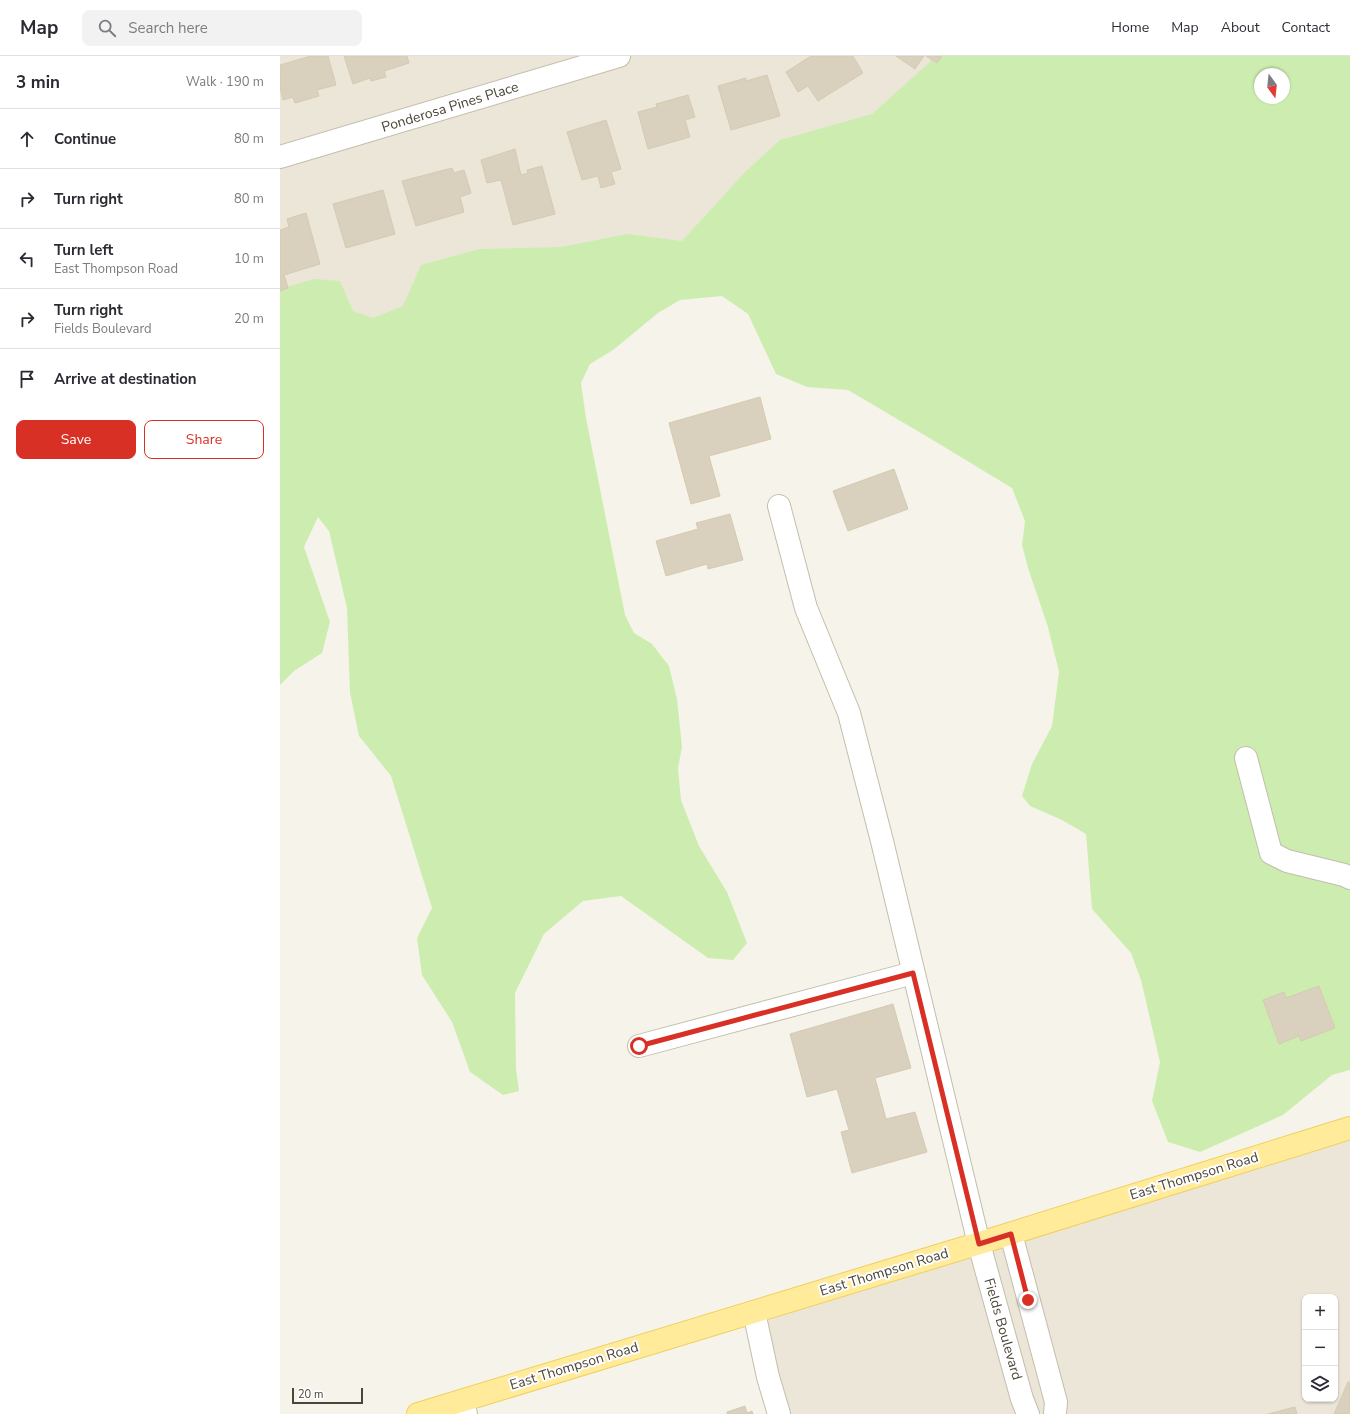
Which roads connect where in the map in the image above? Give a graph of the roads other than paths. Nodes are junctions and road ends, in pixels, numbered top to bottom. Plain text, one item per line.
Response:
1 (619, 56) edge
2 (280, 157) edge
3 (779, 506) dead end
4 (1246, 758) dead end
5 (1350, 878) edge
6 (913, 973) junction
7 (639, 1046) dead end
8 (1350, 1128) edge
9 (1011, 1234) junction
10 (979, 1244) junction
11 (754, 1312) junction
12 (464, 1407) edge
13 (418, 1414) edge
14 (779, 1414) edge
15 (1028, 1414) edge
16 (1055, 1414) edge

1 - 2 street, Ponderosa Pines Place
3 - 6 street, Fields Boulevard
4 - 5 street
6 - 7 street
6 - 10 street, Fields Boulevard
8 - 9 main road, East Thompson Road
9 - 10 main road, East Thompson Road
9 - 16 street
10 - 11 main road, East Thompson Road
10 - 15 street, Fields Boulevard
11 - 12 main road, East Thompson Road
11 - 14 street
12 - 13 main road, East Thompson Road

